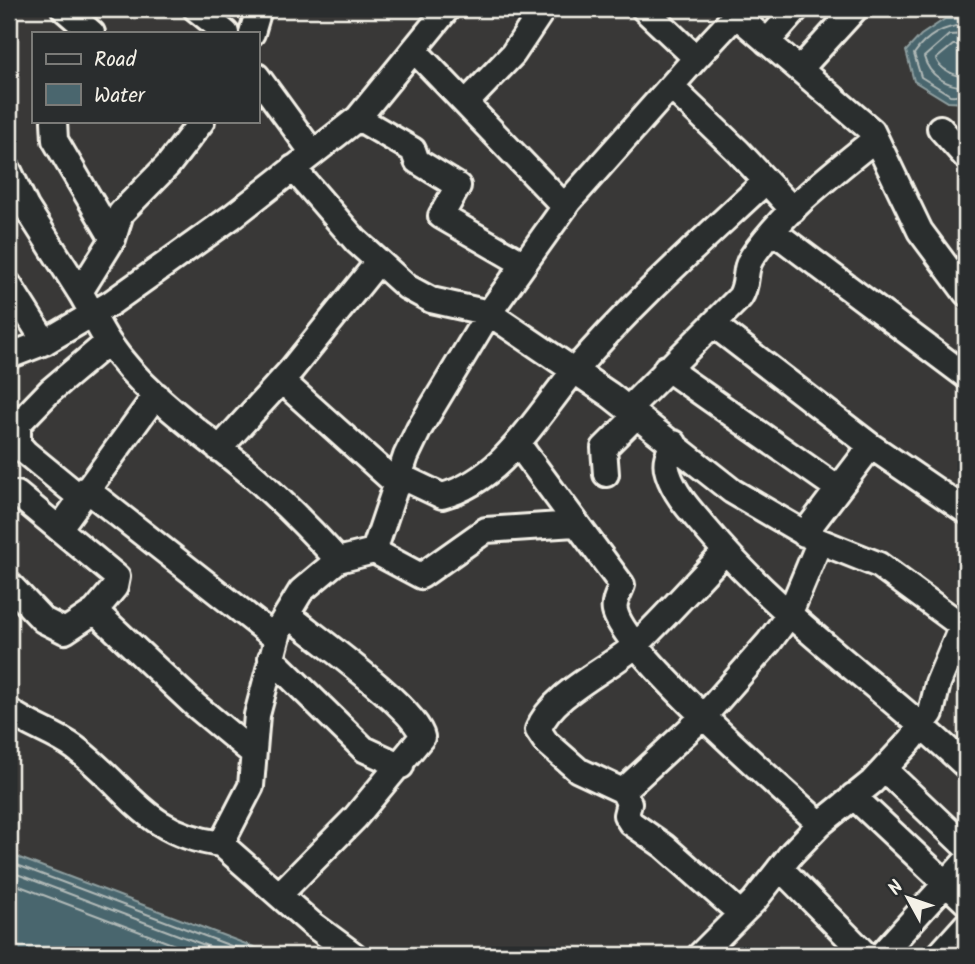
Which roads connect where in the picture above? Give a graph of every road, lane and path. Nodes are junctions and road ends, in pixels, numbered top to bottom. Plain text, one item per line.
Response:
1 (64, 9) edge
2 (196, 9) edge
3 (259, 9) edge
4 (543, 9) edge
5 (644, 9) edge
6 (796, 9) edge
7 (855, 9) edge
8 (439, 11) edge
9 (91, 32) edge
10 (225, 32) edge
11 (252, 32) edge
12 (767, 41) junction
13 (415, 51) junction
14 (696, 58) junction
15 (801, 68) junction
16 (259, 79) edge
17 (671, 87) junction
18 (466, 103) junction
19 (358, 118) junction
20 (54, 122) edge
21 (198, 122) edge
22 (940, 128) dead end
23 (875, 139) junction
24 (313, 153) junction
25 (966, 157) edge
26 (293, 169) junction
27 (9, 171) edge
28 (766, 181) junction
29 (565, 207) junction
30 (793, 210) junction
31 (774, 232) junction
32 (113, 239) junction
33 (378, 262) junction
34 (524, 264) junction
35 (9, 285) edge
36 (80, 292) junction
37 (966, 293) edge
38 (93, 313) junction
39 (489, 313) junction
40 (714, 325) junction
41 (45, 342) junction
42 (108, 342) junction
43 (9, 356) edge
44 (666, 368) junction
45 (575, 370) junction
46 (966, 376) edge
47 (282, 381) junction
48 (156, 395) junction
49 (632, 413) junction
50 (518, 443) junction
51 (674, 443) junction
52 (871, 446) junction
53 (219, 449) junction
54 (606, 474) dead end
55 (399, 480) junction
56 (837, 488) junction
57 (17, 494) dead end
58 (83, 494) junction
59 (966, 512) edge
60 (575, 524) junction
61 (58, 529) junction
62 (809, 537) junction
63 (374, 551) junction
64 (725, 552) junction
65 (338, 559) junction
66 (9, 584) edge
67 (95, 611) junction
68 (287, 614) junction
69 (789, 615) junction
70 (965, 623) edge
71 (637, 645) junction
72 (274, 649) junction
73 (9, 710) edge
74 (704, 716) junction
75 (922, 724) junction
76 (253, 753) junction
77 (401, 766) junction
78 (966, 766) edge
79 (884, 769) junction
80 (623, 791) junction
81 (853, 796) junction
82 (820, 824) junction
83 (221, 844) junction
84 (966, 848) edge
85 (966, 861) edge
86 (780, 868) junction
87 (946, 882) junction
88 (279, 895) junction
89 (966, 902) edge
90 (741, 914) junction
91 (966, 925) edge
92 (354, 955) edge
93 (700, 955) edge
94 (866, 955) edge
95 (881, 955) edge
96 (939, 955) edge

1 - 9 street
2 - 10 street
3 - 11 street
4 - 18 street
5 - 14 street
6 - 12 street
7 - 15 street
8 - 13 street
12 - 14 street
12 - 15 street
13 - 18 street
13 - 19 street
14 - 17 street
15 - 23 street
16 - 24 street
17 - 28 street
17 - 29 street
18 - 29 street
19 - 24 street
19 - 34 street
20 - 32 street
21 - 32 street
22 - 25 street
23 - 30 street
23 - 37 street
24 - 26 street
26 - 33 street
26 - 38 street
27 - 36 street
28 - 30 street
28 - 45 street
29 - 34 street
30 - 31 street
31 - 40 street
31 - 46 street
32 - 36 street
33 - 39 street
33 - 47 street
34 - 39 street
35 - 41 street
36 - 38 street
38 - 41 street
38 - 42 street
39 - 45 street
39 - 55 street
40 - 44 street
40 - 52 street
41 - 43 street
42 - 48 street
42 - 58 street
44 - 49 street
44 - 56 street
45 - 49 street
45 - 50 street
47 - 53 street
47 - 55 street
48 - 53 street
48 - 58 street
49 - 51 street
49 - 54 street
50 - 55 street
50 - 60 street
51 - 62 street
51 - 64 street
52 - 56 street
52 - 59 street
53 - 65 street
55 - 63 street
56 - 62 street
57 - 61 street
58 - 61 street
58 - 72 street
60 - 63 street
60 - 71 street
61 - 67 street
62 - 69 street
62 - 70 street
63 - 65 street
64 - 69 street
64 - 71 street
65 - 68 street
66 - 67 street
67 - 76 street
68 - 72 street
68 - 77 street
69 - 74 street
69 - 75 street
70 - 75 street
71 - 74 street
71 - 80 street
72 - 76 street
72 - 77 street
73 - 83 street
74 - 80 street
74 - 82 street
75 - 78 street
75 - 79 street
76 - 83 street
77 - 88 street
79 - 81 street
79 - 84 street
80 - 90 street
81 - 82 street
81 - 87 street
82 - 86 street
83 - 88 street
85 - 87 street
86 - 90 street
86 - 94 street
87 - 89 street
87 - 95 street
88 - 92 street
90 - 93 street
91 - 96 street

